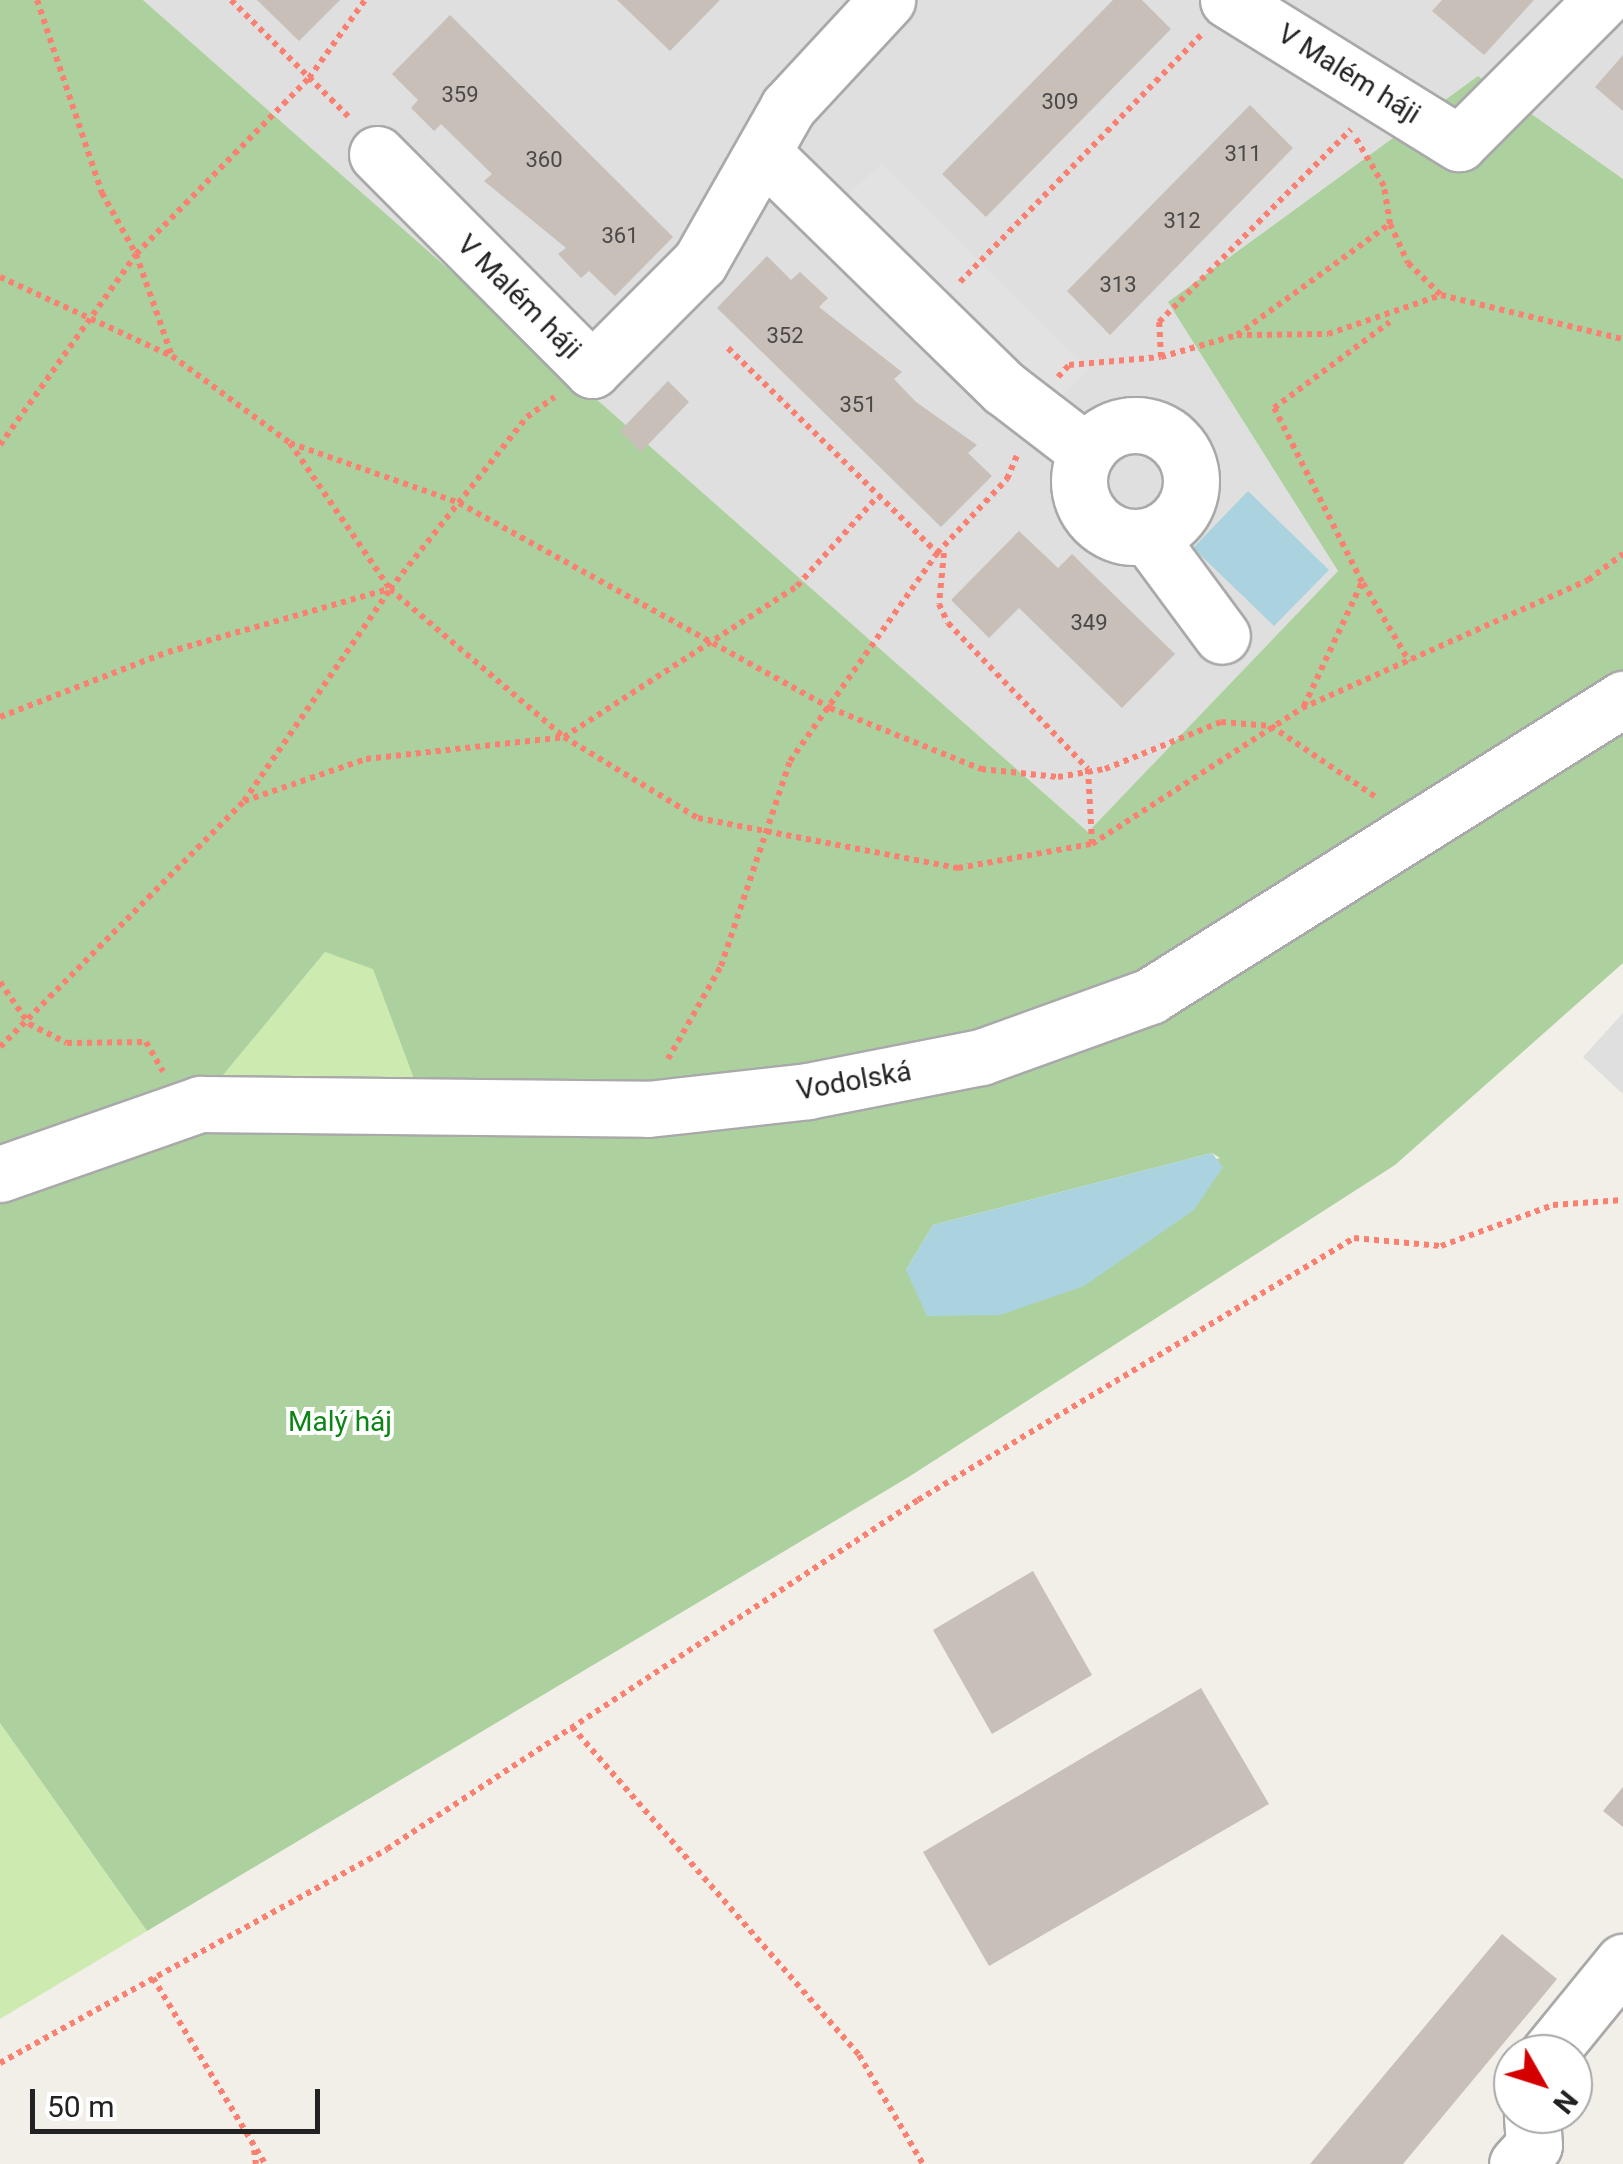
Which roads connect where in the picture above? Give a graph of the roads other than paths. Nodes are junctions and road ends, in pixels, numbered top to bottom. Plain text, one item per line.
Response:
1 (1602, 0) edge
2 (1230, 1) edge
3 (872, 5) edge
4 (763, 153) junction
5 (378, 154) dead end
6 (1087, 452) junction
7 (1148, 536) junction
8 (1222, 636) dead end
9 (1623, 699) edge
10 (0, 1174) edge
11 (1623, 1962) edge
12 (1564, 2034) edge
13 (1533, 2134) edge
14 (1517, 2164) edge

1 - 2 street, V Malém háji
3 - 4 street, V Malém háji
4 - 5 street, V Malém háji
4 - 6 street
6 - 7 street
6 - 7 street
7 - 8 street
9 - 10 street, Vodolská
11 - 12 street
13 - 14 street

